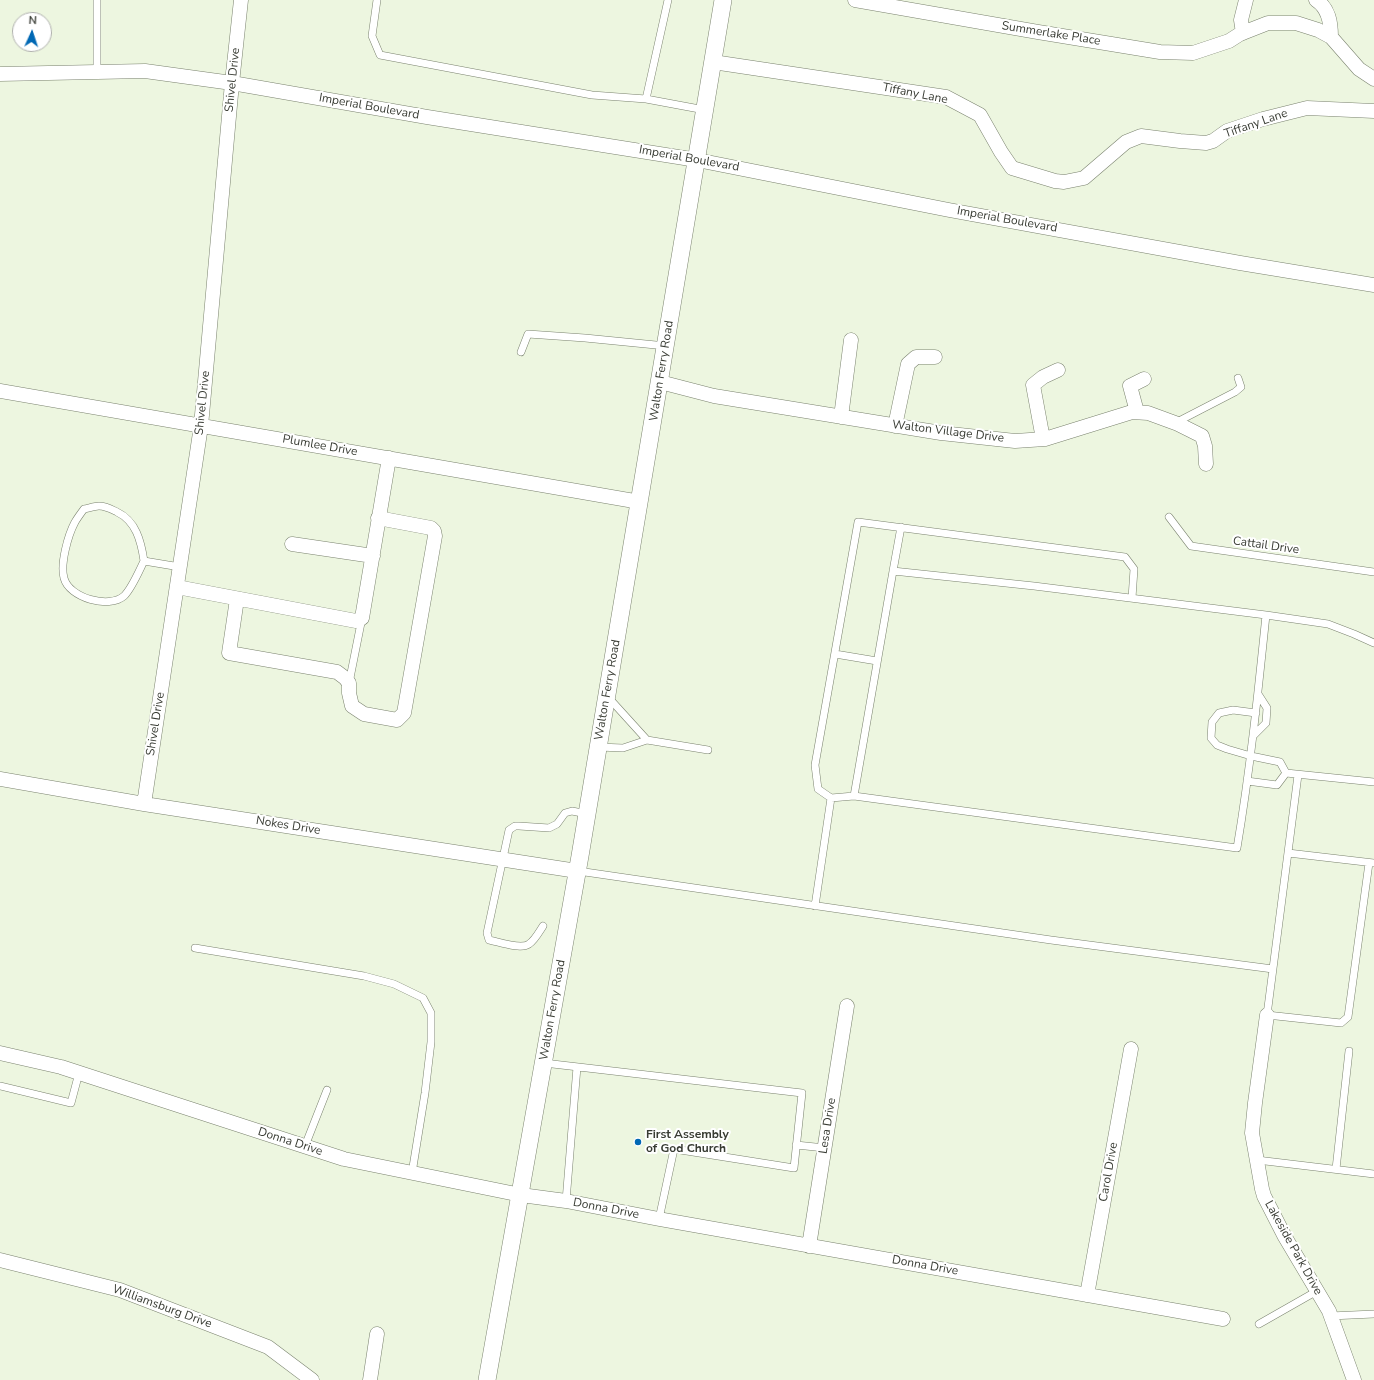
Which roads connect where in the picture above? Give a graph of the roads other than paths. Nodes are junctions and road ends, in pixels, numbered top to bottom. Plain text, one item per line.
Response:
1 (97, 0) edge
2 (242, 0) edge
3 (377, 0) edge
4 (668, 0) edge
5 (723, 0) edge
6 (855, 0) edge
7 (1246, 0) edge
8 (1316, 0) edge
9 (1243, 33) junction
10 (1331, 37) junction
11 (713, 62) junction
12 (96, 72) junction
13 (0, 74) edge
14 (1374, 79) edge
15 (232, 83) junction
16 (646, 99) junction
17 (705, 110) junction
18 (1374, 111) edge
19 (697, 160) junction
20 (1374, 285) edge
21 (851, 340) dead end
22 (666, 346) junction
23 (521, 352) dead end
24 (935, 357) dead end
25 (1058, 370) dead end
26 (1238, 378) dead end
27 (1144, 379) dead end
28 (660, 382) junction
29 (0, 391) edge
30 (1137, 412) junction
31 (841, 417) junction
32 (1174, 423) junction
33 (201, 426) junction
34 (895, 426) junction
35 (1043, 439) junction
36 (389, 458) junction
37 (1206, 464) dead end
38 (640, 502) junction
39 (1169, 517) dead end
40 (378, 518) junction
41 (901, 527) junction
42 (292, 544) dead end
43 (373, 556) junction
44 (144, 561) junction
45 (180, 567) junction
46 (893, 571) junction
47 (1374, 572) edge
48 (177, 587) junction
49 (1132, 598) junction
50 (237, 599) junction
51 (1266, 615) junction
52 (362, 618) junction
53 (1374, 643) edge
54 (835, 654) junction
55 (877, 661) junction
56 (349, 682) junction
57 (1258, 694) junction
58 (607, 696) junction
59 (1256, 714) junction
60 (1254, 735) junction
61 (647, 740) junction
62 (598, 747) junction
63 (708, 750) dead end
64 (1251, 756) junction
65 (1286, 773) junction
66 (1298, 775) junction
67 (0, 780) edge
68 (1248, 781) junction
69 (1374, 782) edge
70 (854, 796) junction
71 (830, 798) junction
72 (144, 804) junction
73 (587, 814) junction
74 (1288, 853) junction
75 (502, 860) junction
76 (1371, 863) edge
77 (577, 871) junction
78 (815, 906) junction
79 (543, 926) dead end
80 (195, 948) dead end
81 (1273, 969) junction
82 (847, 1006) dead end
83 (1267, 1015) junction
84 (1131, 1050) dead end
85 (1349, 1051) dead end
86 (0, 1053) edge
87 (544, 1063) junction
88 (577, 1067) junction
89 (79, 1073) junction
90 (0, 1086) edge
91 (327, 1090) dead end
92 (796, 1145) junction
93 (305, 1146) junction
94 (825, 1148) junction
95 (1257, 1160) junction
96 (1336, 1169) junction
97 (412, 1173) junction
98 (1374, 1174) edge
99 (521, 1195) junction
100 (566, 1201) junction
101 (659, 1219) junction
102 (809, 1246) junction
103 (0, 1260) edge
104 (1317, 1291) junction
105 (1087, 1295) junction
106 (1374, 1314) edge
107 (1330, 1316) junction
108 (1223, 1319) dead end
109 (1259, 1324) dead end
110 (377, 1334) dead end
111 (312, 1380) edge
112 (370, 1380) edge
113 (487, 1380) edge
114 (1354, 1380) edge

1 - 12 lane
2 - 15 street, Shivel Drive
3 - 16 lane
4 - 16 lane
5 - 11 street, Walton Ferry Road
6 - 9 street, Summerlake Place
7 - 9 street
8 - 10 street
9 - 10 street, Summerlake Place
10 - 14 street, Summerlake Place
11 - 17 street, Walton Ferry Road
11 - 18 street, Tiffany Lane
12 - 13 street, Imperial Boulevard
12 - 15 street, Imperial Boulevard
15 - 19 street, Imperial Boulevard
15 - 33 street, Shivel Drive
16 - 17 lane
17 - 19 street, Walton Ferry Road
19 - 20 street, Imperial Boulevard
19 - 22 street, Walton Ferry Road
21 - 31 street
22 - 23 lane
22 - 28 street, Walton Ferry Road
24 - 34 street
25 - 35 street
26 - 32 lane
27 - 30 street
28 - 31 street, Walton Village Drive
28 - 38 street, Walton Ferry Road
29 - 33 street, Plumlee Drive
30 - 32 street, Walton Village Drive
30 - 35 street, Walton Village Drive
31 - 34 street, Walton Village Drive
32 - 37 street, Walton Village Drive
33 - 36 street, Plumlee Drive
33 - 45 street, Shivel Drive
34 - 35 street, Walton Village Drive
36 - 38 street, Plumlee Drive
36 - 40 street
38 - 58 street, Walton Ferry Road
39 - 47 lane, Cattail Drive
40 - 43 street
40 - 56 street
41 - 46 lane
41 - 49 lane
41 - 54 lane
42 - 43 street
43 - 52 street
44 - 44 lane
44 - 45 lane
45 - 48 street, Shivel Drive
46 - 49 lane
46 - 55 lane
48 - 50 street
48 - 72 street, Shivel Drive
49 - 51 lane
50 - 52 street
50 - 56 street
51 - 53 lane
51 - 57 lane
52 - 56 lane
54 - 55 lane
54 - 71 lane
55 - 70 lane
57 - 59 lane
57 - 60 lane
58 - 61 lane
58 - 62 street, Walton Ferry Road
59 - 60 lane
59 - 64 lane
60 - 64 lane
61 - 62 lane
61 - 63 lane
62 - 73 street, Walton Ferry Road
64 - 65 lane
64 - 68 lane
65 - 66 lane
65 - 68 lane
66 - 69 lane
66 - 74 lane
67 - 72 street, Nokes Drive
68 - 70 lane
70 - 71 lane
71 - 78 lane
72 - 75 street, Nokes Drive
73 - 75 lane
73 - 77 street, Walton Ferry Road
74 - 76 lane
74 - 81 lane
75 - 77 street, Nokes Drive
75 - 79 lane
76 - 83 lane
77 - 78 lane
77 - 87 street, Walton Ferry Road
78 - 81 lane
80 - 97 lane
81 - 83 lane
82 - 94 street, Lesa Drive
83 - 95 street, Lakeside Park Drive
84 - 105 street, Carol Drive
85 - 96 lane
86 - 89 street, Donna Drive
87 - 88 lane
87 - 99 street, Walton Ferry Road
88 - 92 lane
88 - 100 lane
89 - 90 lane
89 - 93 street, Donna Drive
91 - 93 lane
92 - 94 lane
92 - 101 lane
93 - 97 street, Donna Drive
94 - 102 street, Lesa Drive
95 - 96 lane
95 - 104 street, Lakeside Park Drive
96 - 98 lane
97 - 99 street, Donna Drive
99 - 100 street, Donna Drive
99 - 113 street, Walton Ferry Road
100 - 101 street, Donna Drive
101 - 102 street, Donna Drive
102 - 105 street, Donna Drive
103 - 111 street, Williamsburg Drive
104 - 107 street, Lakeside Park Drive
104 - 109 lane
105 - 108 street, Donna Drive
106 - 107 lane
107 - 114 street, Lakeside Park Drive
110 - 112 street

